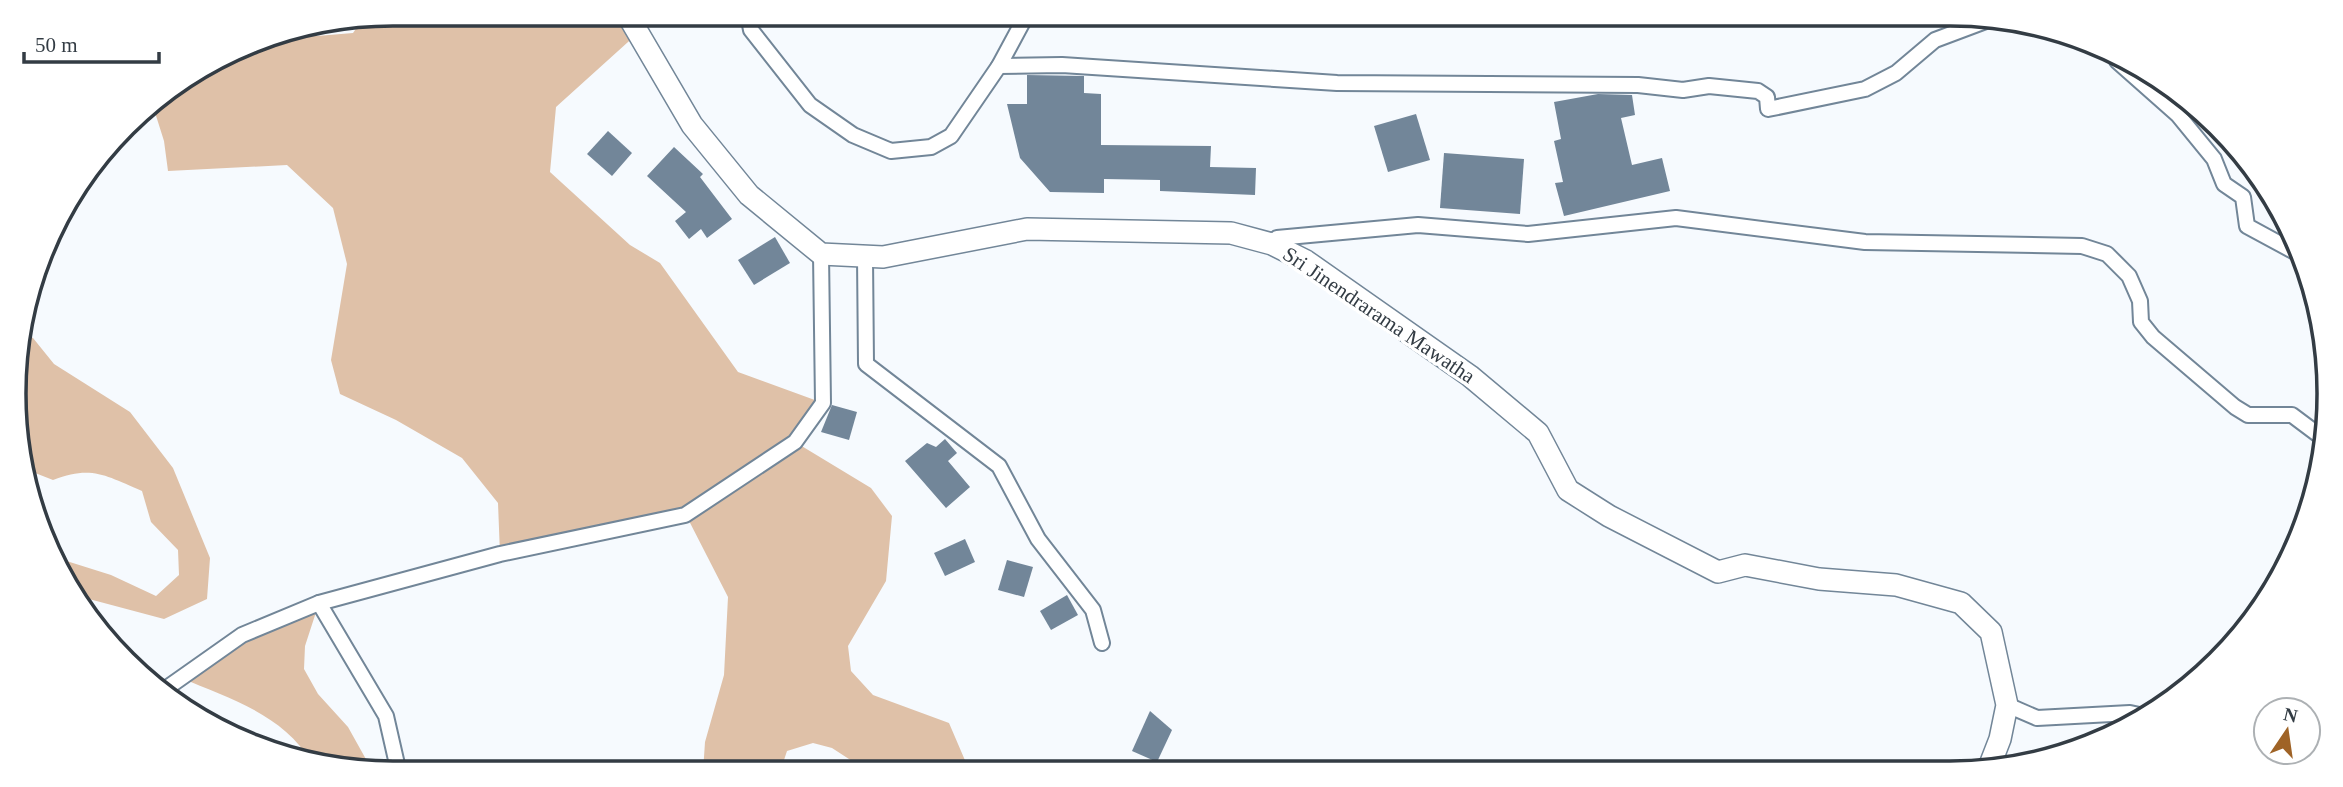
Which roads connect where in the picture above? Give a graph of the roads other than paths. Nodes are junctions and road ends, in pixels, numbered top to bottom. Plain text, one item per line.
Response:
1 (634, 26) edge
2 (750, 26) edge
3 (1021, 26) edge
4 (1970, 27) edge
5 (999, 66) junction
6 (2133, 75) edge
7 (1272, 244) junction
8 (2286, 247) edge
9 (821, 254) junction
10 (865, 257) junction
11 (2315, 432) edge
12 (319, 603) junction
13 (1102, 643) dead end
14 (171, 685) edge
15 (2007, 705) junction
16 (2131, 713) edge
17 (1993, 758) edge
18 (396, 761) edge

1 - 9 main road
2 - 5 street
3 - 5 street
4 - 5 street
6 - 8 street
7 - 10 main road, Sri Jinendrarama Mawatha
7 - 11 street
7 - 15 main road, Sri Jinendrarama Mawatha
9 - 10 main road, Sri Jinendrarama Mawatha
9 - 12 street
10 - 13 street
12 - 14 street
12 - 18 street
15 - 16 street
15 - 17 main road

